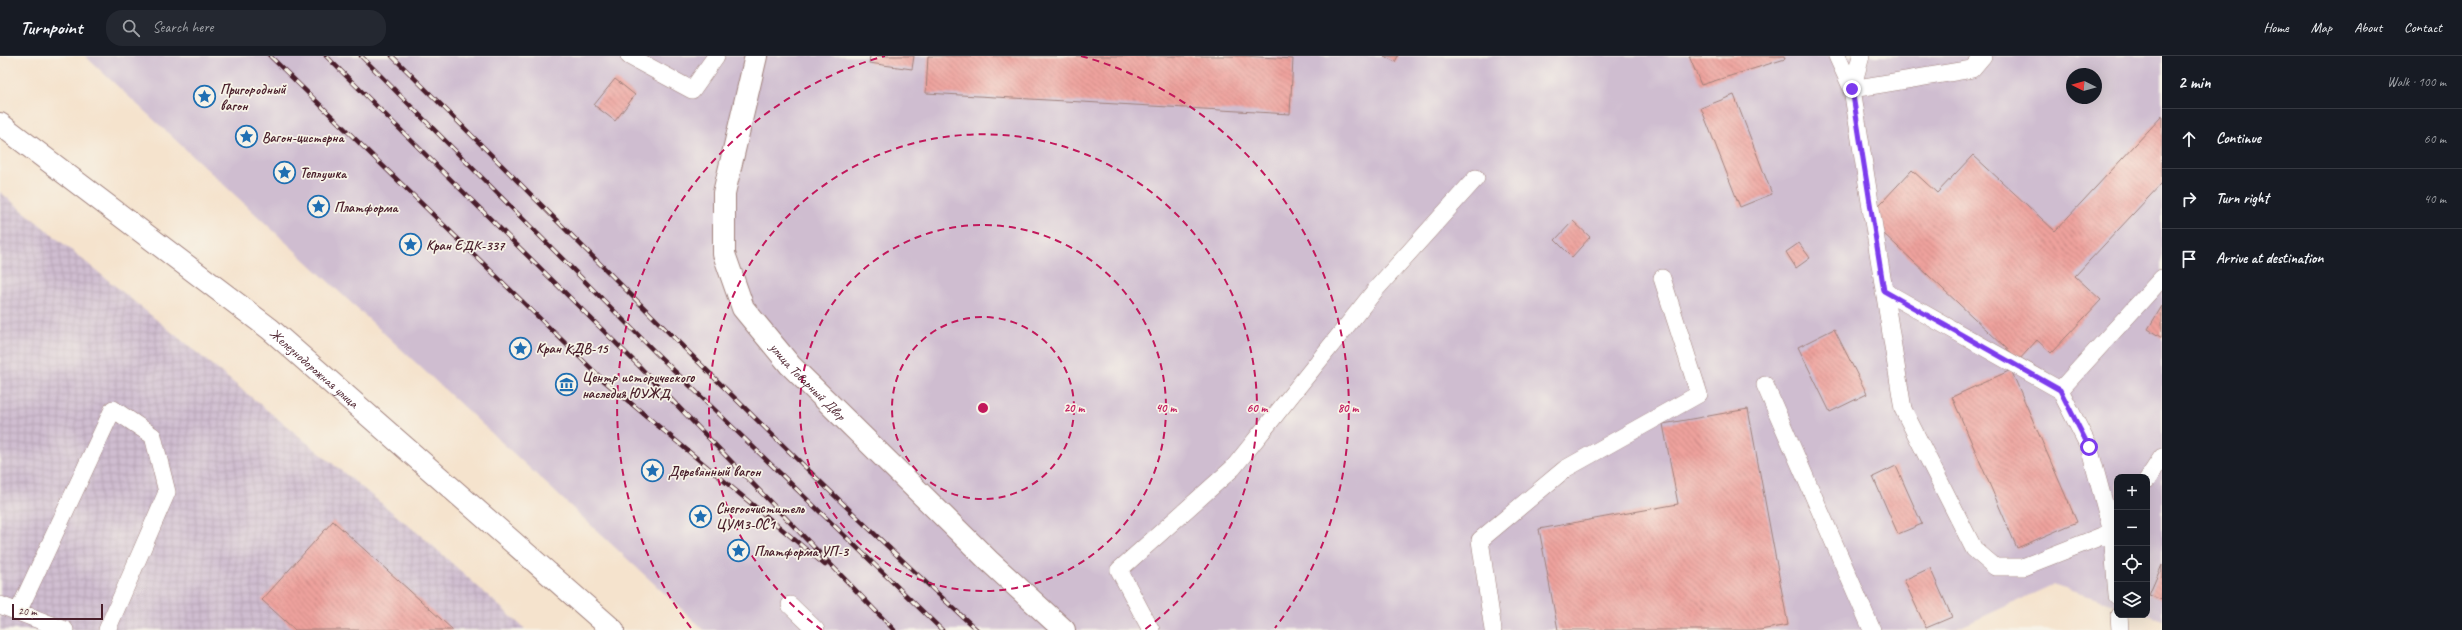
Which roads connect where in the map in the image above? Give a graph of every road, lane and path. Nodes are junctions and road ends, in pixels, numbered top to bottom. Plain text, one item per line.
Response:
1 (629, 56) edge
2 (716, 56) edge
3 (756, 56) edge
4 (1837, 56) edge
5 (1861, 56) edge
6 (1983, 56) edge
7 (1852, 89) junction
8 (0, 124) edge
9 (1476, 178) dead end
10 (1662, 278) dead end
11 (2162, 278) edge
12 (1884, 291) junction
13 (1765, 385) dead end
14 (2060, 390) junction
15 (2162, 457) edge
16 (2150, 475) edge
17 (2114, 528) edge
18 (2115, 546) edge
19 (2116, 582) edge
20 (0, 604) edge
21 (790, 605) dead end
22 (18, 612) junction
23 (2119, 618) edge
24 (64, 630) edge
25 (107, 630) edge
26 (613, 630) edge
27 (816, 630) edge
28 (1064, 630) edge
29 (1151, 630) edge
30 (1492, 630) edge
31 (1872, 630) edge
32 (2120, 630) edge

1 - 2 lane
3 - 28 main road, улица Товарный Двор
4 - 7 lane
5 - 7 lane
6 - 7 lane
7 - 12 lane
8 - 26 main road, Железнодорожная улица
9 - 29 lane
10 - 30 lane
11 - 14 lane
12 - 14 lane
12 - 17 lane
13 - 31 lane
14 - 17 lane
15 - 16 lane
18 - 19 lane
20 - 22 lane
21 - 27 lane
22 - 24 lane
22 - 25 lane
23 - 32 lane

